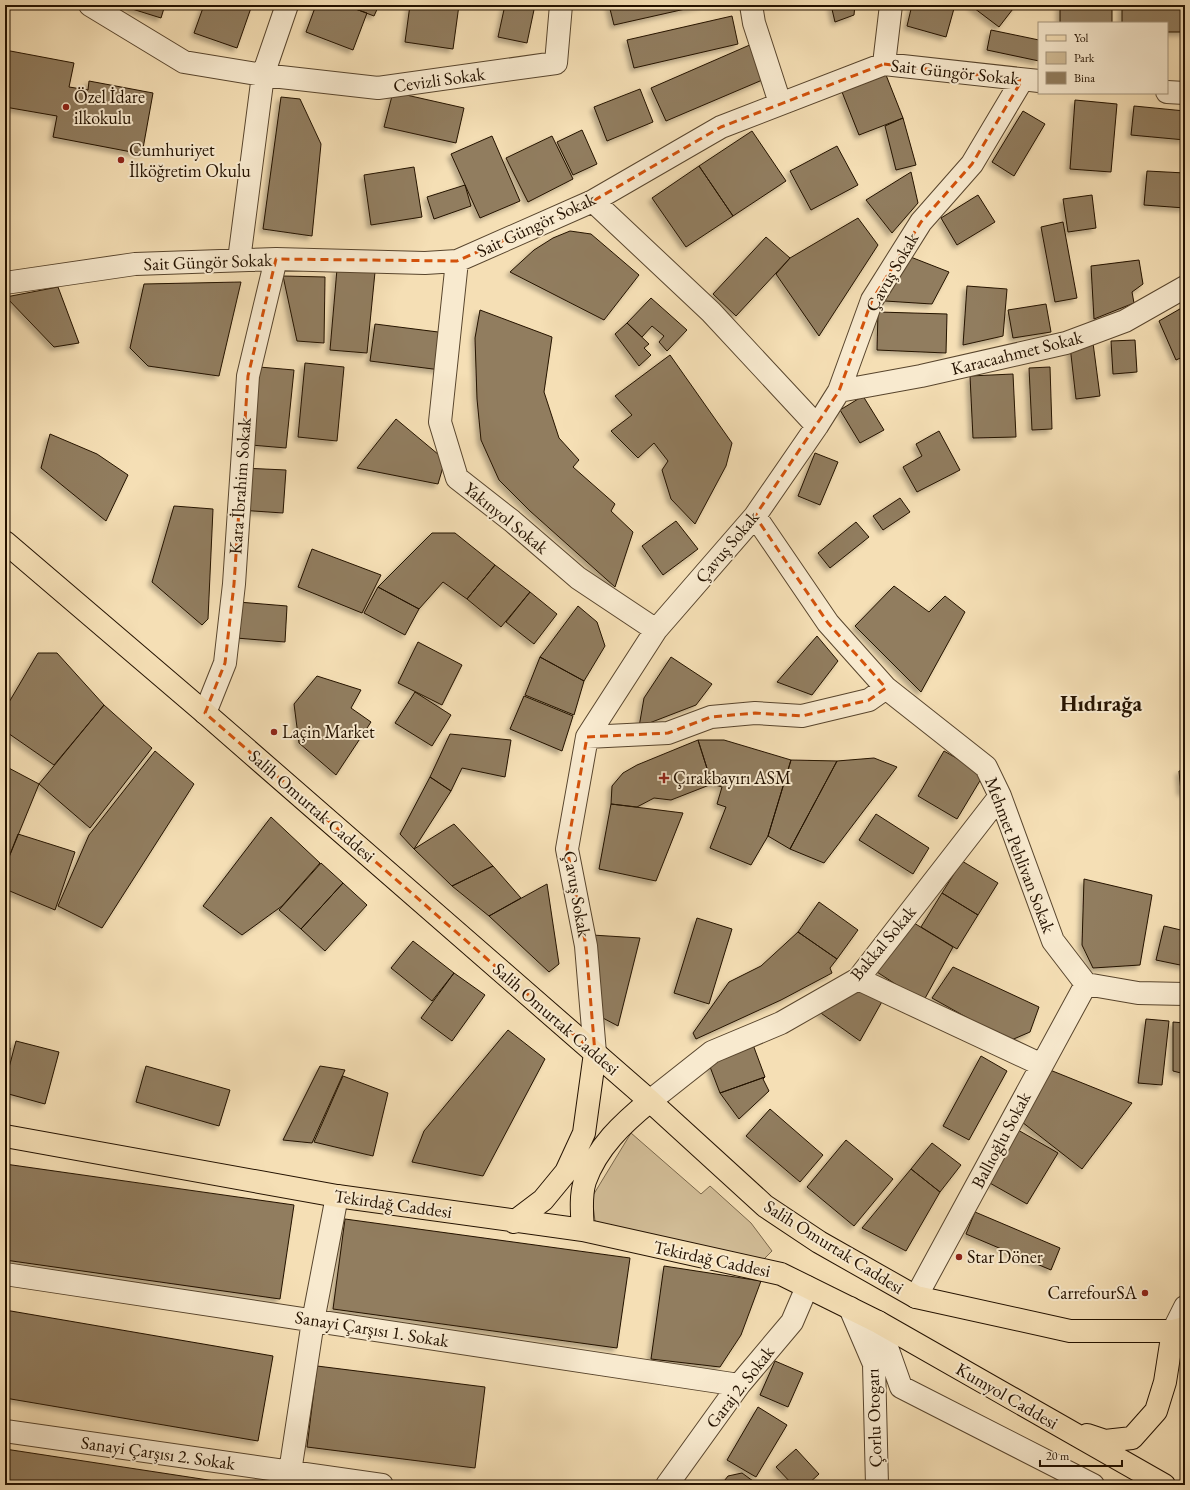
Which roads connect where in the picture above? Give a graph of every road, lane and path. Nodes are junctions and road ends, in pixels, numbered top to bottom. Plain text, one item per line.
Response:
1 (90, 5) edge
2 (287, 5) edge
3 (561, 5) edge
4 (751, 5) edge
5 (891, 5) edge
6 (884, 64) junction
7 (263, 75) junction
8 (1030, 81) edge
9 (1168, 92) edge
10 (1185, 93) edge
11 (780, 103) junction
12 (593, 200) junction
13 (276, 259) junction
14 (239, 260) junction
15 (457, 261) junction
16 (5, 283) edge
17 (1185, 287) edge
18 (839, 391) junction
19 (817, 426) junction
20 (755, 516) junction
21 (5, 542) edge
22 (656, 630) junction
23 (886, 688) junction
24 (205, 713) junction
25 (587, 737) junction
26 (1000, 796) junction
27 (858, 979) junction
28 (1086, 984) junction
29 (1185, 994) edge
30 (595, 1054) junction
31 (1042, 1065) junction
32 (650, 1101) junction
33 (5, 1136) edge
34 (337, 1196) junction
35 (514, 1222) junction
36 (583, 1230) junction
37 (5, 1274) edge
38 (807, 1287) junction
39 (916, 1297) junction
40 (1185, 1307) edge
41 (850, 1308) junction
42 (314, 1321) junction
43 (878, 1322) junction
44 (1179, 1329) edge
45 (739, 1385) junction
46 (1057, 1425) junction
47 (5, 1431) edge
48 (289, 1478) edge
49 (382, 1485) edge
50 (667, 1485) edge
51 (877, 1485) edge
52 (1093, 1485) edge
53 (1164, 1485) edge

1 - 7 street
2 - 7 street
3 - 7 street, Cevizli Sokak
4 - 11 street
5 - 6 street
6 - 8 street, Sait Güngör Sokak
6 - 11 street, Sait Güngör Sokak
7 - 14 street
8 - 18 street, Çavuş Sokak
9 - 10 street
11 - 12 street, Sait Güngör Sokak
12 - 15 street, Sait Güngör Sokak
12 - 19 street
13 - 14 street, Sait Güngör Sokak
13 - 15 street, Sait Güngör Sokak
13 - 24 street, Kara İbrahim Sokak
14 - 16 street, Sait Güngör Sokak
15 - 22 street, Yakınyol Sokak
17 - 18 street, Karacaahmet Sokak
18 - 19 street, Çavuş Sokak
19 - 20 street, Çavuş Sokak
20 - 22 street, Çavuş Sokak
20 - 23 street, Mehmet Pehlivan Sokak
21 - 24 main road, Salih Omurtak Caddesi
22 - 25 street, Çavuş Sokak
23 - 25 street
23 - 26 street, Mehmet Pehlivan Sokak
24 - 30 main road, Salih Omurtak Caddesi
25 - 30 street, Çavuş Sokak
26 - 27 street, Bakkal Sokak
26 - 28 street, Mehmet Pehlivan Sokak
27 - 31 street
27 - 32 street, Bakkal Sokak
28 - 29 street
28 - 31 street, Ballıoğlu Sokak
30 - 32 main road, Salih Omurtak Caddesi
30 - 35 main road
31 - 39 street, Ballıoğlu Sokak
32 - 36 main road
32 - 39 main road, Salih Omurtak Caddesi
33 - 34 main road, Tekirdağ Caddesi
34 - 35 main road, Tekirdağ Caddesi
34 - 42 street
35 - 36 main road, Tekirdağ Caddesi
36 - 38 main road, Tekirdağ Caddesi
37 - 42 street, Sanayi Çarşısı 1. Sokak
38 - 41 main road, Kumyol Caddesi
38 - 45 street, Garaj 2. Sokak
39 - 44 main road, Salih Omurtak Caddesi
40 - 44 street
41 - 43 main road, Kumyol Caddesi
41 - 51 street, Çorlu Otogarı
42 - 45 street, Sanayi Çarşısı 1. Sokak
42 - 48 street
43 - 46 main road, Kumyol Caddesi
43 - 52 street
44 - 46 main road
45 - 50 street, Garaj 2. Sokak
46 - 53 main road, Kumyol Caddesi
47 - 48 street, Sanayi Çarşısı 2. Sokak
48 - 49 street, Sanayi Çarşısı 2. Sokak

